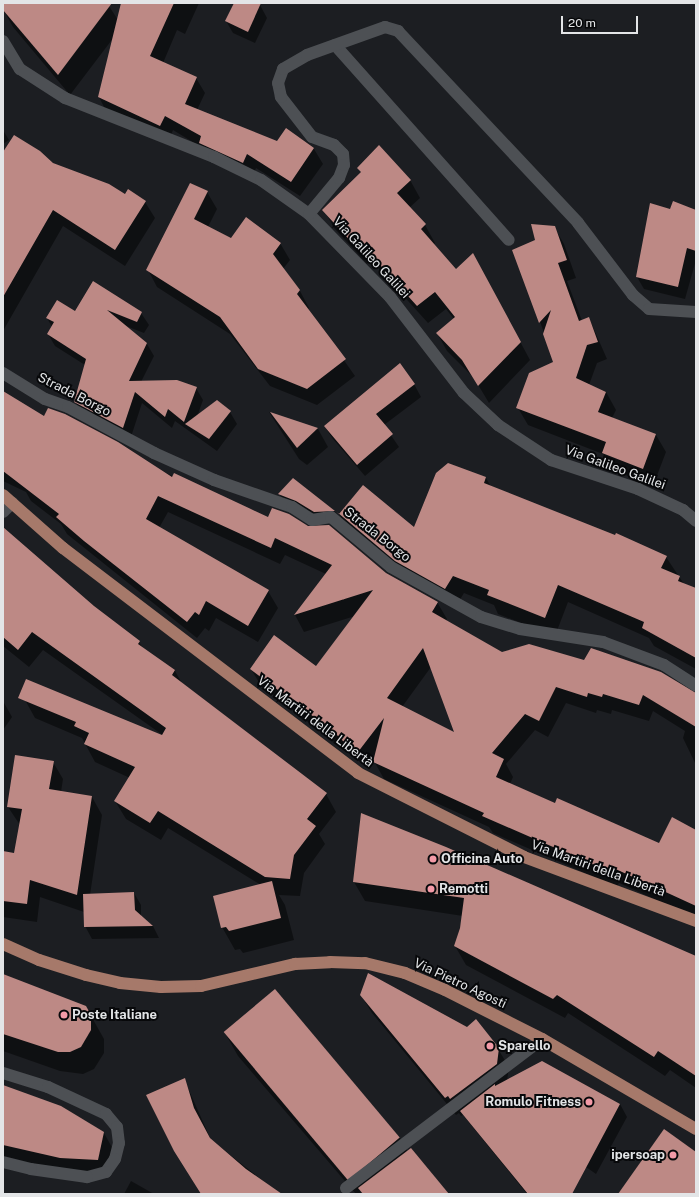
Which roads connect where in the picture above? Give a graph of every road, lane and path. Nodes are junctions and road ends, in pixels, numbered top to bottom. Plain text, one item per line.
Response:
1 (3, 41) edge
2 (335, 45) junction
3 (309, 214) junction
4 (509, 240) dead end
5 (696, 312) edge
6 (3, 372) edge
7 (7, 499) edge
8 (3, 512) edge
9 (696, 522) edge
10 (696, 686) edge
11 (696, 921) edge
12 (3, 944) edge
13 (542, 1039) junction
14 (3, 1073) edge
15 (696, 1129) edge
16 (3, 1162) edge
17 (346, 1188) dead end

1 - 3 street, Via Galileo Galilei
2 - 3 street
2 - 4 street
2 - 5 street
3 - 9 street, Via Galileo Galilei
6 - 10 street, Strada Borgo
7 - 8 street
7 - 11 main road, Via Martiri della Libertà
12 - 13 main road, Via Pietro Agosti
13 - 15 main road, Via Pietro Agosti
13 - 17 street
14 - 16 street

